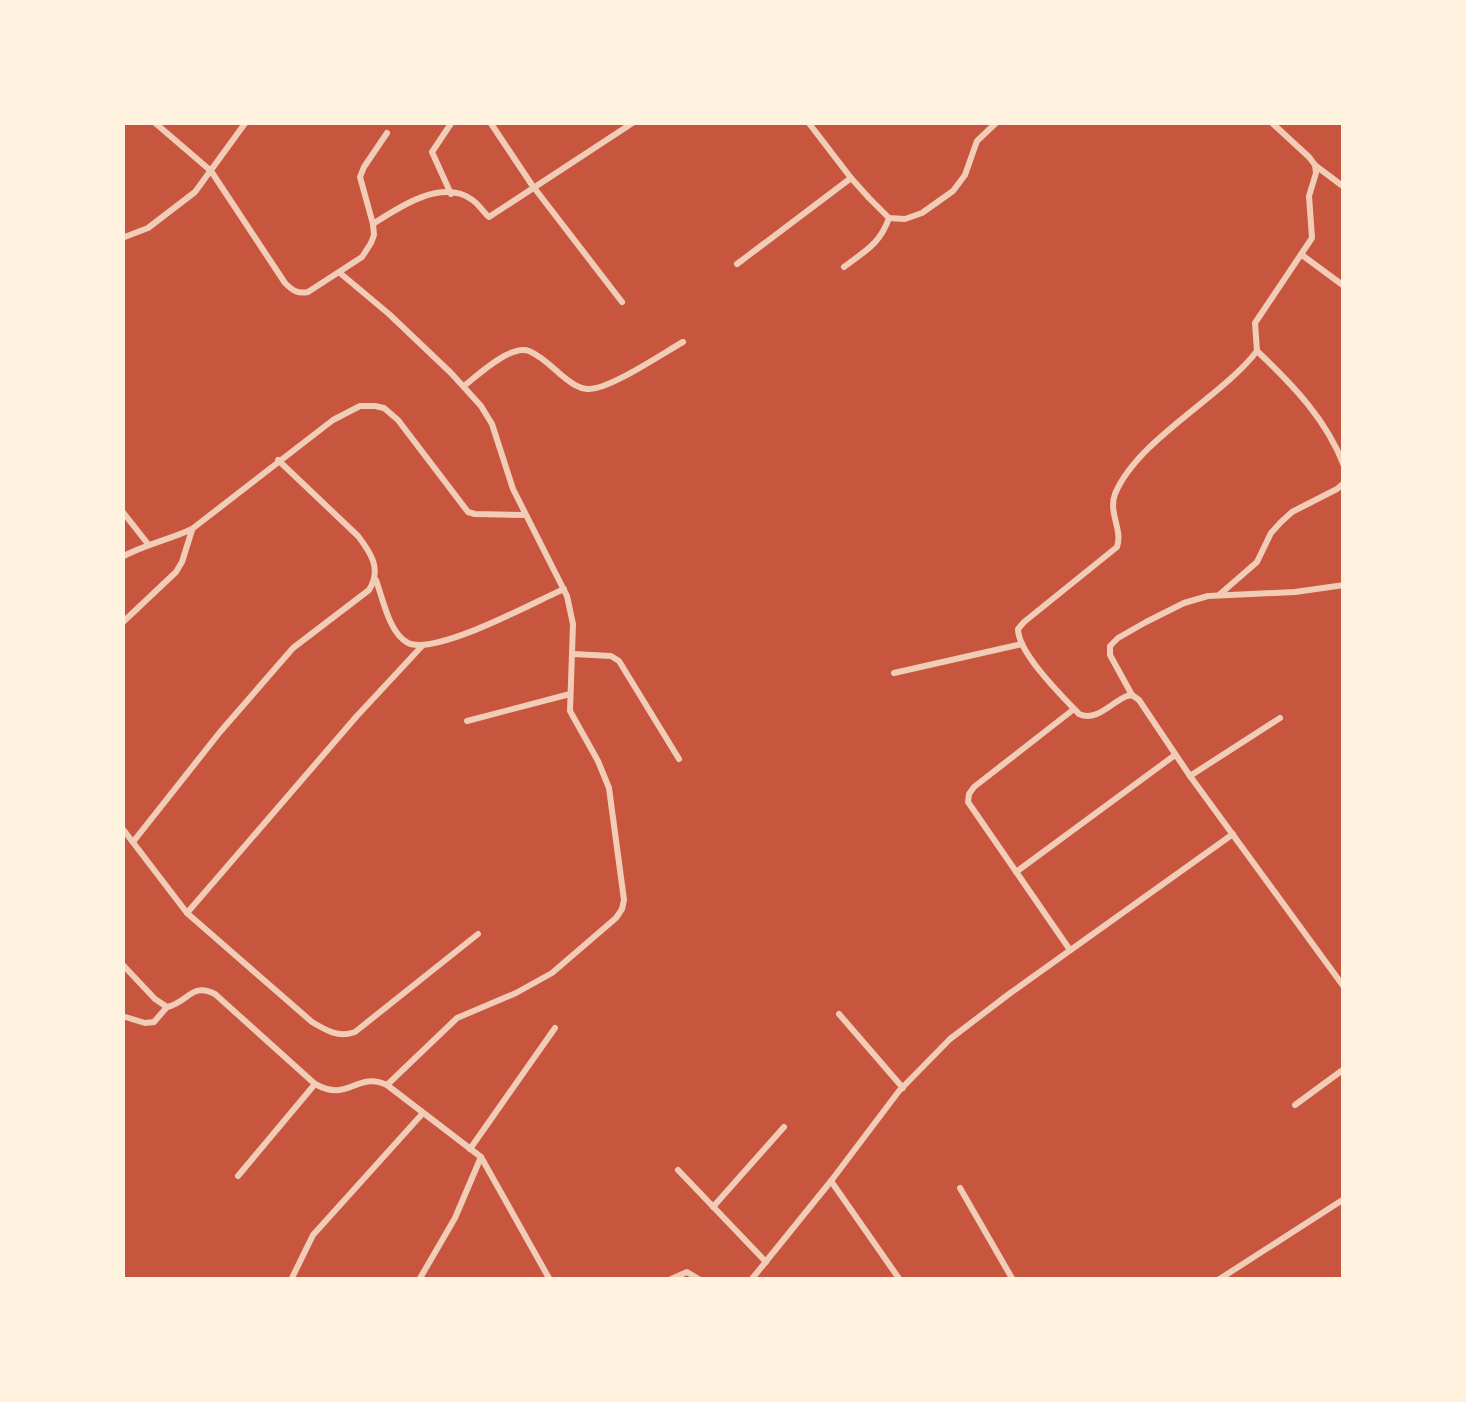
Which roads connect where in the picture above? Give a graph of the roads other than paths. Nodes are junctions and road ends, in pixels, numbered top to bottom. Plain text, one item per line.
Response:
1 (154, 122) edge
2 (246, 122) edge
3 (452, 122) edge
4 (490, 122) edge
5 (634, 122) edge
6 (808, 122) edge
7 (998, 122) edge
8 (1270, 122) edge
9 (387, 133) dead end
10 (1315, 165) junction
11 (211, 172) junction
12 (851, 178) junction
13 (534, 186) junction
14 (1344, 187) edge
15 (451, 194) junction
16 (889, 218) junction
17 (373, 224) junction
18 (122, 238) edge
19 (1302, 256) junction
20 (737, 264) dead end
21 (844, 267) dead end
22 (340, 273) junction
23 (1344, 286) edge
24 (622, 302) dead end
25 (683, 342) dead end
26 (1257, 347) junction
27 (464, 386) junction
28 (278, 460) junction
29 (1344, 466) edge
30 (1344, 483) edge
31 (122, 511) edge
32 (524, 515) junction
33 (192, 529) junction
34 (148, 544) junction
35 (122, 557) edge
36 (376, 579) junction
37 (1344, 584) edge
38 (564, 589) junction
39 (1218, 596) junction
40 (122, 623) edge
41 (1022, 644) junction
42 (422, 646) junction
43 (572, 654) junction
44 (894, 673) dead end
45 (570, 694) junction
46 (1132, 695) junction
47 (1074, 709) junction
48 (1280, 718) dead end
49 (467, 721) dead end
50 (1176, 755) junction
51 (679, 759) dead end
52 (1190, 776) junction
53 (122, 828) edge
54 (1233, 834) junction
55 (133, 842) junction
56 (1016, 872) junction
57 (187, 914) junction
58 (478, 934) dead end
59 (1070, 950) junction
60 (122, 964) edge
61 (1344, 987) edge
62 (167, 1007) junction
63 (839, 1014) dead end
64 (122, 1016) edge
65 (556, 1028) dead end
66 (1344, 1068) edge
67 (315, 1084) junction
68 (386, 1086) junction
69 (903, 1088) junction
70 (1295, 1105) dead end
71 (423, 1113) junction
72 (784, 1127) dead end
73 (470, 1149) junction
74 (481, 1157) junction
75 (678, 1170) dead end
76 (238, 1176) dead end
77 (831, 1181) junction
78 (960, 1188) dead end
79 (1344, 1199) edge
80 (714, 1207) junction
81 (766, 1262) junction
82 (291, 1280) edge
83 (419, 1280) edge
84 (550, 1280) edge
85 (669, 1280) edge
86 (700, 1280) edge
87 (751, 1280) edge
88 (900, 1280) edge
89 (1013, 1280) edge
90 (1218, 1280) edge

1 - 11 street
2 - 11 street
3 - 15 street
4 - 13 street
5 - 13 street
6 - 12 street
7 - 16 street
8 - 10 street
9 - 17 street
10 - 14 street
10 - 19 street
11 - 18 street
11 - 22 street
12 - 16 street
12 - 20 street
13 - 15 street
13 - 24 street
15 - 17 street
16 - 21 street
17 - 22 street
19 - 23 street
19 - 26 street
22 - 27 street
25 - 27 street
26 - 29 street
26 - 41 street
27 - 32 street
28 - 32 street
28 - 33 street
28 - 36 street
30 - 39 street
31 - 34 street
32 - 38 street
33 - 34 street
33 - 40 street
34 - 35 street
36 - 42 street
36 - 55 street
37 - 39 street
38 - 42 street
38 - 43 street
39 - 46 street
41 - 44 street
41 - 47 street
42 - 57 street
43 - 45 street
43 - 51 street
45 - 49 street
45 - 68 street
46 - 47 street
46 - 50 street
47 - 56 street
48 - 52 street
50 - 52 street
50 - 56 street
52 - 54 street
53 - 55 street
54 - 59 street
54 - 61 street
55 - 57 street
56 - 59 street
57 - 58 street
59 - 69 street
60 - 62 street
62 - 64 street
62 - 67 street
63 - 69 street
65 - 73 street
66 - 70 street
67 - 68 street
67 - 76 street
68 - 71 street
69 - 77 street
71 - 73 street
71 - 82 street
72 - 80 street
73 - 74 street
74 - 83 street
74 - 84 street
75 - 80 street
77 - 81 street
77 - 88 street
78 - 89 street
79 - 90 street
80 - 81 street
81 - 87 street
85 - 86 street

